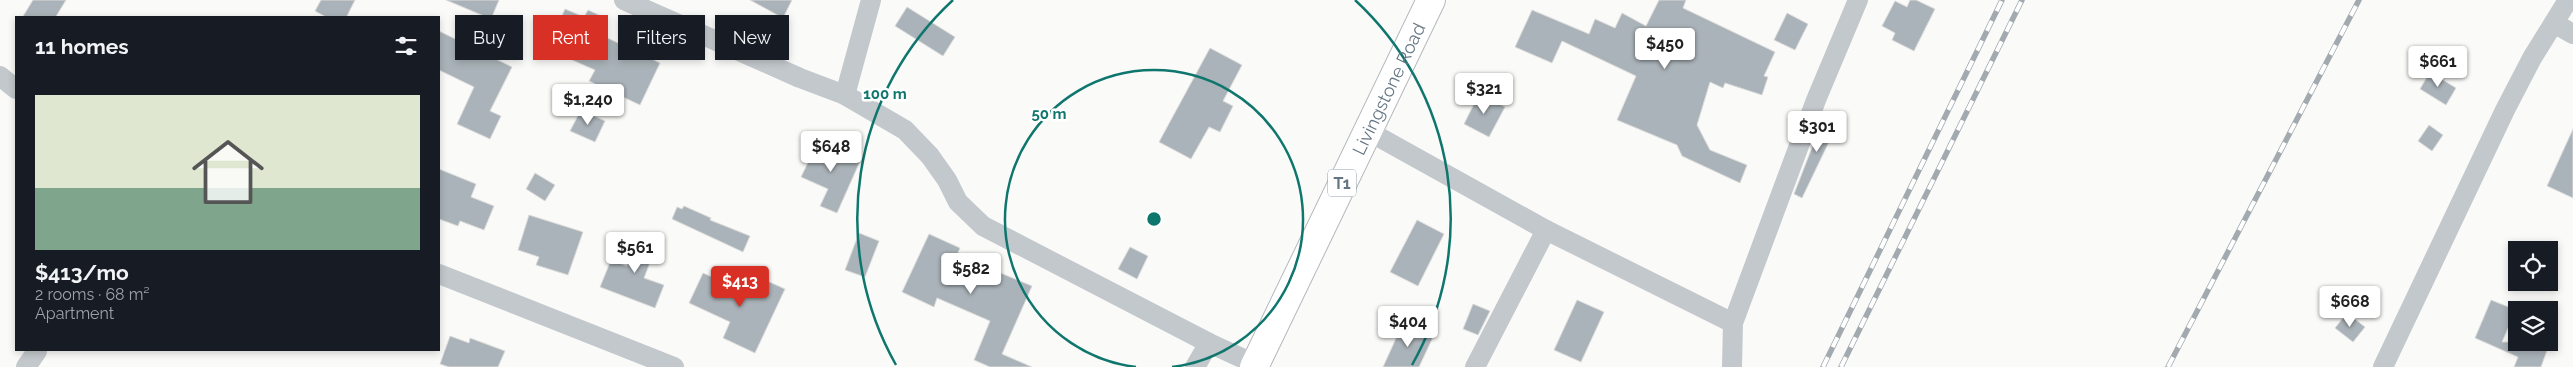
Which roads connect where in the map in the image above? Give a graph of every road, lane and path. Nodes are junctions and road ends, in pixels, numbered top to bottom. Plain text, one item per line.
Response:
1 (624, 0) edge
2 (870, 0) edge
3 (1431, 0) edge
4 (1858, 0) edge
5 (2568, 0) edge
6 (2554, 23) junction
7 (2573, 34) edge
8 (0, 76) edge
9 (15, 88) edge
10 (845, 95) junction
11 (1368, 131) junction
12 (1546, 230) junction
13 (440, 274) edge
14 (1733, 323) junction
15 (1209, 343) junction
16 (1254, 365) edge
17 (674, 367) edge
18 (1195, 367) edge
19 (1475, 367) edge
20 (1732, 367) edge
21 (2383, 367) edge

1 - 10 street
2 - 10 street
3 - 11 highway, Livingstone Road / T1
4 - 14 street
5 - 6 street
6 - 7 street
6 - 21 street
8 - 9 street
10 - 15 street
11 - 12 street
11 - 16 highway, Livingstone Road / T1
12 - 14 street
12 - 19 street
13 - 17 street
14 - 20 street
15 - 16 street
15 - 18 street

